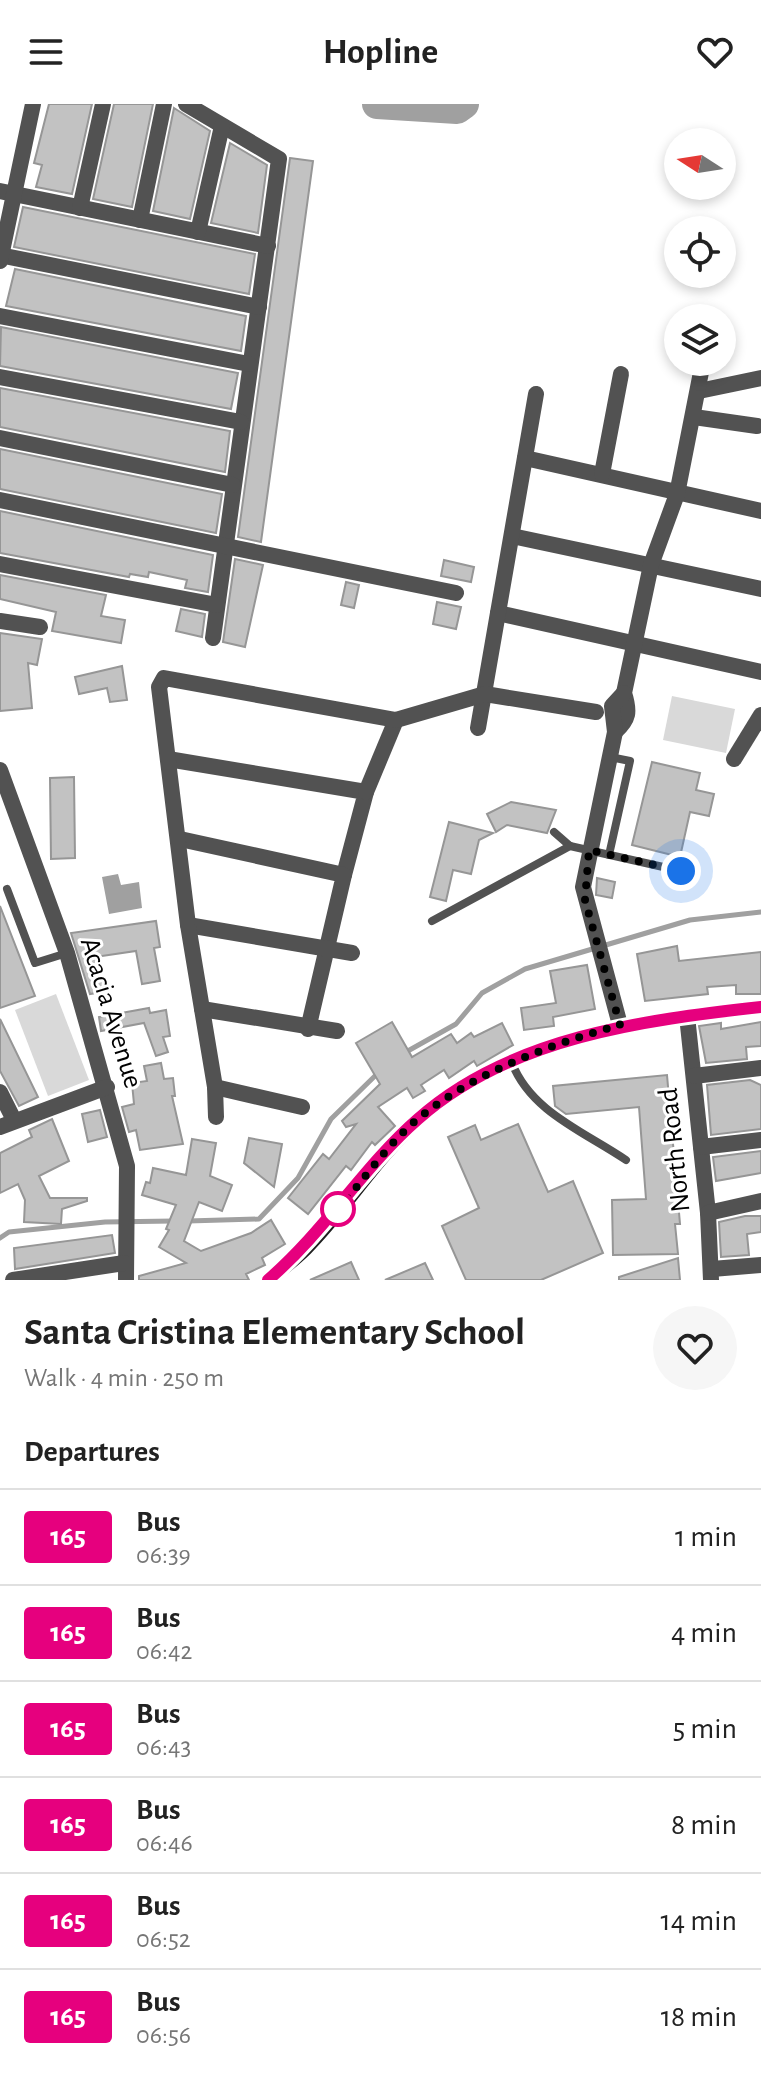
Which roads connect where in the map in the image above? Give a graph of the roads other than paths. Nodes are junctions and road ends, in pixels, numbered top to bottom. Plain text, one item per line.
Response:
1 (33, 104) edge
2 (103, 104) edge
3 (164, 104) edge
4 (186, 104) edge
5 (222, 126) junction
6 (7, 193) edge
7 (80, 208) junction
8 (140, 220) junction
9 (198, 232) junction
10 (268, 246) junction
11 (0, 257) edge
12 (259, 307) junction
13 (0, 316) edge
14 (249, 364) junction
15 (621, 374) dead end
16 (701, 376) edge
17 (0, 377) edge
18 (761, 378) edge
19 (699, 391) junction
20 (536, 394) dead end
21 (694, 417) junction
22 (241, 422) junction
23 (757, 426) dead end
24 (0, 438) edge
25 (525, 458) junction
26 (602, 474) junction
27 (233, 485) junction
28 (677, 494) junction
29 (0, 500) edge
30 (761, 511) edge
31 (512, 536) junction
32 (225, 548) junction
33 (0, 564) edge
34 (651, 565) junction
35 (761, 589) edge
36 (456, 593) dead end
37 (217, 605) junction
38 (498, 613) junction
39 (0, 621) edge
40 (40, 627) dead end
41 (213, 638) dead end
42 (635, 644) junction
43 (761, 672) edge
44 (485, 694) junction
45 (596, 712) dead end
46 (761, 715) edge
47 (396, 720) junction
48 (478, 728) dead end
49 (610, 757) junction
50 (168, 759) junction
51 (734, 759) dead end
52 (0, 770) edge
53 (366, 792) junction
54 (554, 832) dead end
55 (180, 839) junction
56 (570, 846) junction
57 (589, 850) junction
58 (609, 855) junction
59 (681, 871) dead end
60 (344, 875) junction
61 (7, 889) dead end
62 (432, 921) dead end
63 (188, 925) junction
64 (328, 948) junction
65 (67, 953) junction
66 (352, 953) dead end
67 (761, 1007) edge
68 (202, 1009) junction
69 (687, 1016) junction
70 (620, 1025) junction
71 (308, 1029) junction
72 (337, 1031) dead end
73 (512, 1063) junction
74 (761, 1068) edge
75 (694, 1076) junction
76 (107, 1087) junction
77 (215, 1087) junction
78 (0, 1092) edge
79 (302, 1107) dead end
80 (216, 1117) dead end
81 (7, 1123) edge
82 (761, 1140) edge
83 (701, 1147) junction
84 (626, 1160) dead end
85 (761, 1201) edge
86 (708, 1213) junction
87 (124, 1263) junction
88 (761, 1265) edge
89 (712, 1274) edge
90 (13, 1280) edge
91 (126, 1280) edge
92 (268, 1280) edge

1 - 6 street
2 - 7 street
3 - 8 street
4 - 5 street
5 - 9 street
5 - 10 street
6 - 7 street
6 - 11 street
7 - 8 street
8 - 9 street
9 - 10 street
10 - 12 street
11 - 12 street
12 - 14 street
13 - 14 street
14 - 22 street
15 - 26 street
16 - 19 street
17 - 22 street
18 - 19 street
19 - 21 street
20 - 25 street
21 - 23 street
21 - 28 street
22 - 27 street
24 - 27 street
25 - 26 street
25 - 31 street
26 - 28 street
27 - 32 street
28 - 30 street
28 - 34 street
29 - 32 street
31 - 34 street
31 - 38 street
32 - 36 street
32 - 37 street
33 - 37 street
34 - 35 street
34 - 42 street
37 - 41 street
38 - 42 street
38 - 44 street
39 - 40 street
42 - 43 street
42 - 49 street
44 - 45 street
44 - 47 street
44 - 48 street
46 - 51 street
47 - 50 street
47 - 53 street
49 - 57 street
49 - 58 lane
50 - 53 street
50 - 55 street
52 - 65 street, Acacia Avenue
53 - 60 street
54 - 56 lane
55 - 60 street
55 - 63 street
56 - 57 lane
56 - 62 lane
57 - 58 lane
57 - 70 street
58 - 59 lane
60 - 64 street
61 - 65 lane
63 - 64 street
63 - 68 street
64 - 66 street
64 - 71 street
65 - 76 street, Acacia Avenue
67 - 69 street
68 - 71 street
68 - 77 street
69 - 70 street
69 - 75 street, North Road
70 - 73 street
71 - 72 street
73 - 84 lane
73 - 92 street
74 - 75 street
75 - 83 street, North Road
76 - 81 street
76 - 87 street, Acacia Avenue
77 - 79 street
77 - 80 street
78 - 81 street
82 - 83 street
83 - 86 street, North Road
85 - 86 street
86 - 89 street, North Road
87 - 90 street
87 - 91 street, Acacia Avenue
88 - 89 street

